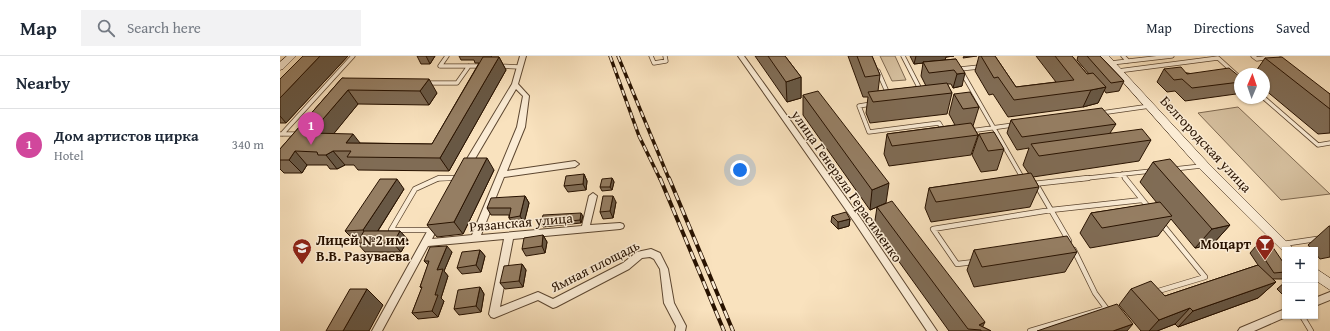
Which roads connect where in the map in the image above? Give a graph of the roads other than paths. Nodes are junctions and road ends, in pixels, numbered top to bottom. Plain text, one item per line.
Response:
1 (292, 56) edge
2 (353, 56) edge
3 (447, 56) edge
4 (523, 56) edge
5 (651, 56) edge
6 (665, 56) edge
7 (741, 56) edge
8 (903, 56) edge
9 (1123, 56) edge
10 (1140, 56) edge
11 (1172, 56) edge
12 (1253, 56) edge
13 (1278, 56) edge
14 (1143, 59) junction
15 (1107, 60) edge
16 (1128, 61) junction
17 (469, 66) junction
18 (520, 66) junction
19 (982, 66) edge
20 (280, 67) edge
21 (877, 69) edge
22 (1118, 71) junction
23 (1234, 73) edge
24 (418, 83) edge
25 (515, 84) junction
26 (924, 97) edge
27 (891, 101) edge
28 (878, 103) edge
29 (1270, 103) edge
30 (1150, 106) junction
31 (1096, 114) edge
32 (1018, 124) edge
33 (995, 128) junction
34 (967, 132) edge
35 (303, 134) edge
36 (281, 135) edge
37 (946, 135) edge
38 (1330, 143) edge
39 (575, 164) dead end
40 (1204, 166) junction
41 (1168, 169) edge
42 (1160, 170) edge
43 (1122, 174) junction
44 (501, 175) junction
45 (458, 181) joint
46 (1036, 184) junction
47 (593, 196) dead end
48 (1142, 200) junction
49 (442, 210) edge
50 (1051, 210) junction
51 (1152, 212) edge
52 (1157, 218) edge
53 (620, 226) dead end
54 (585, 229) junction
55 (432, 230) junction
56 (509, 236) junction
57 (1330, 237) edge
58 (476, 239) junction
59 (425, 243) junction
60 (1286, 247) edge
61 (1073, 248) junction
62 (1065, 249) edge
63 (980, 261) edge
64 (1318, 275) edge
65 (1330, 284) edge
66 (1148, 295) edge
67 (1330, 296) edge
68 (1318, 301) edge
69 (1106, 308) junction
70 (1282, 314) edge
71 (1115, 319) edge
72 (1304, 319) edge
73 (377, 331) edge
74 (680, 331) edge
75 (932, 331) edge
76 (1030, 331) edge
77 (1244, 331) edge
78 (1310, 331) edge

1 - 20 main road
2 - 36 lane
3 - 17 lane
4 - 18 street
5 - 6 lane
7 - 75 street, улица Генерала Герасименко
8 - 26 lane
9 - 16 lane
10 - 14 lane
11 - 14 lane
12 - 13 lane
14 - 16 lane
15 - 16 lane
15 - 22 main road, Белгородская улица
17 - 18 lane
17 - 24 lane
18 - 25 street
19 - 33 lane
21 - 27 lane
22 - 23 lane
22 - 30 main road, Белгородская улица
25 - 44 street
25 - 45 street
28 - 37 lane
29 - 38 lane
30 - 31 lane
30 - 40 main road, Белгородская улица
32 - 33 lane
33 - 34 lane
33 - 46 lane
35 - 36 lane
39 - 44 street
40 - 41 lane
40 - 60 main road, Белгородская улица
42 - 43 lane
43 - 46 lane
43 - 48 lane
44 - 58 street
45 - 55 lane
46 - 50 lane
47 - 54 street
48 - 50 lane
48 - 51 lane
49 - 55 street
50 - 61 lane
50 - 63 lane
52 - 66 lane
53 - 54 street, Рязанская улица
54 - 56 street, Рязанская улица
55 - 59 street
56 - 58 street, Рязанская улица
56 - 74 street, Ямная площадь
57 - 60 lane
58 - 59 street, Рязанская улица
59 - 73 street
61 - 62 lane
61 - 69 lane
64 - 65 main road
67 - 68 street
69 - 71 lane
69 - 76 lane
70 - 77 street
72 - 78 lane

